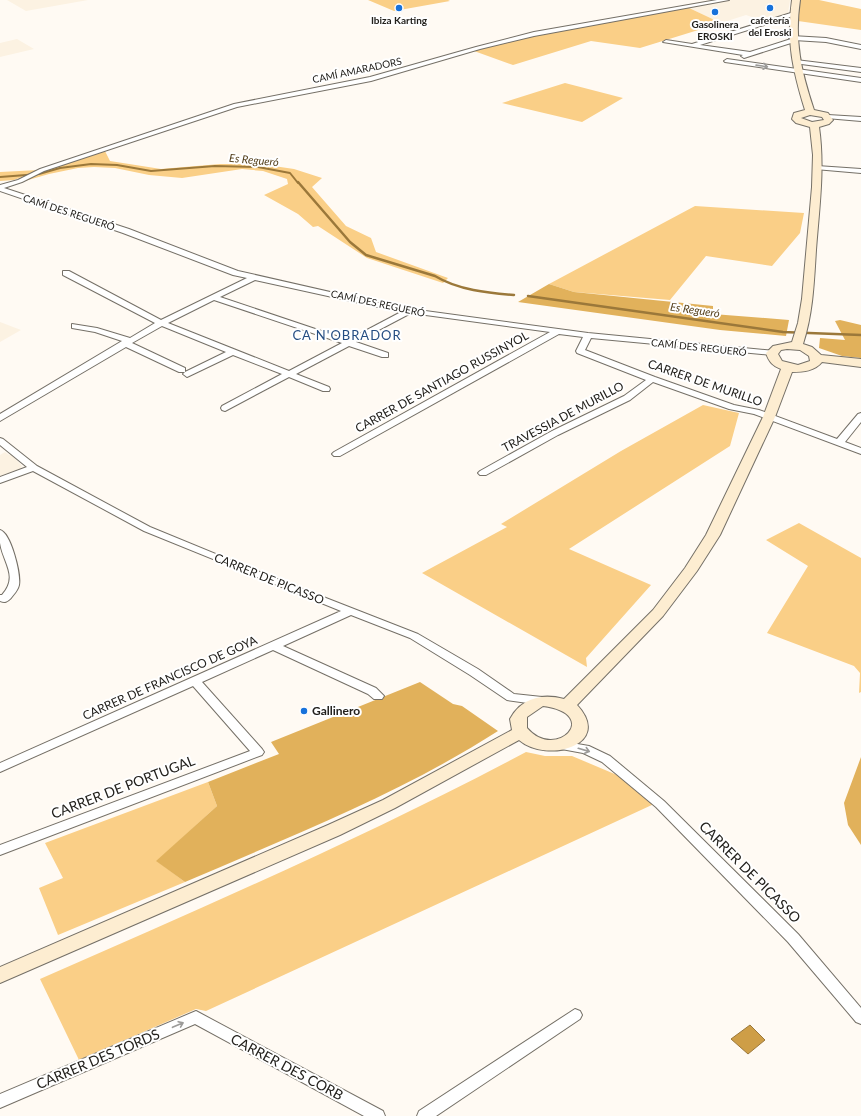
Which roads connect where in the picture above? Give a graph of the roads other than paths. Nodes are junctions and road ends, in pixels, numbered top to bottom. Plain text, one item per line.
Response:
1 (726, 0) edge
2 (796, 0) edge
3 (794, 14) junction
4 (792, 40) junction
5 (666, 42) dead end
6 (692, 46) junction
7 (861, 47) edge
8 (751, 54) junction
9 (796, 62) junction
10 (861, 70) edge
11 (798, 72) junction
12 (861, 80) edge
13 (810, 112) junction
14 (828, 118) junction
15 (861, 119) edge
16 (814, 124) junction
17 (818, 168) junction
18 (861, 171) edge
19 (0, 188) edge
20 (66, 273) dead end
21 (254, 277) junction
22 (214, 297) junction
23 (409, 312) junction
24 (161, 323) junction
25 (75, 326) dead end
26 (558, 331) junction
27 (588, 335) junction
28 (800, 336) junction
29 (127, 342) junction
30 (349, 342) junction
31 (233, 352) junction
32 (772, 354) junction
33 (385, 355) dead end
34 (817, 358) junction
35 (861, 363) edge
36 (788, 367) junction
37 (288, 374) junction
38 (652, 379) junction
39 (326, 388) dead end
40 (225, 408) dead end
41 (861, 416) edge
42 (769, 417) junction
43 (0, 418) edge
44 (0, 441) edge
45 (839, 443) junction
46 (861, 452) edge
47 (337, 454) dead end
48 (34, 468) junction
49 (483, 473) dead end
50 (0, 480) edge
51 (0, 533) edge
52 (2, 599) edge
53 (351, 611) junction
54 (274, 646) junction
55 (196, 682) junction
56 (378, 696) dead end
57 (543, 701) junction
58 (567, 705) junction
59 (521, 732) junction
60 (560, 745) junction
61 (0, 768) edge
62 (0, 850) edge
63 (0, 976) edge
64 (574, 1015) dead end
65 (196, 1018) joint
66 (861, 1018) edge
67 (0, 1101) edge
68 (378, 1116) edge
69 (424, 1116) edge

1 - 19 street, CAMÍ AMARADORS
2 - 3 main road
3 - 4 main road
3 - 6 street
4 - 7 street
4 - 8 street
4 - 9 main road
5 - 6 street
6 - 8 street
8 -> 11 street
9 - 10 street
9 - 11 main road
11 - 12 street
11 - 13 main road
13 - 14 main road
13 - 16 main road
14 - 15 street
14 - 16 main road
16 - 17 main road
17 - 18 street
17 - 28 main road
19 - 21 street, CAMÍ DES REGUERÓ
20 - 24 street
21 - 22 street
21 - 23 street, CAMÍ DES REGUERÓ
22 - 24 street
22 - 30 street
23 - 26 street, CAMÍ DES REGUERÓ
23 - 30 street
24 - 29 street
24 - 31 street
25 - 29 street
26 - 27 street, CAMÍ DES REGUERÓ
26 - 47 street, CARRER DE SANTIAGO RUSSINYOL
27 - 32 street, CAMÍ DES REGUERÓ
27 - 38 street, CARRER DE MURILLO
28 - 32 main road
28 - 34 main road
29 - 31 street
29 - 43 street
30 - 33 street
30 - 37 street
31 - 37 street
32 - 36 main road
34 - 35 main road
34 - 36 main road
36 - 42 main road
37 - 39 street
37 - 40 street
38 - 42 street, CARRER DE MURILLO
38 - 49 street, TRAVESSIA DE MURILLO
41 - 45 street
42 - 45 street, CARRER DE MURILLO
42 - 58 main road
44 - 48 street, CARRER DE PICASSO
45 - 46 street, CARRER DE MURILLO
48 - 50 street
48 - 53 street, CARRER DE PICASSO
51 - 52 street
53 - 54 street, CARRER DE FRANCISCO DE GOYA
53 - 57 street, CARRER DE PICASSO
54 - 55 street, CARRER DE FRANCISCO DE GOYA
54 - 56 street
55 - 61 street, CARRER DE FRANCISCO DE GOYA
55 - 62 street, CARRER DE PORTUGAL
57 - 58 main road
57 - 59 main road
58 - 60 main road
59 - 60 main road
59 - 63 main road
60 -> 66 street, CARRER DE PICASSO
64 - 69 street
67 -> 65 street, CARRER DES TORDS
65 - 68 street, CARRER DES CORB

